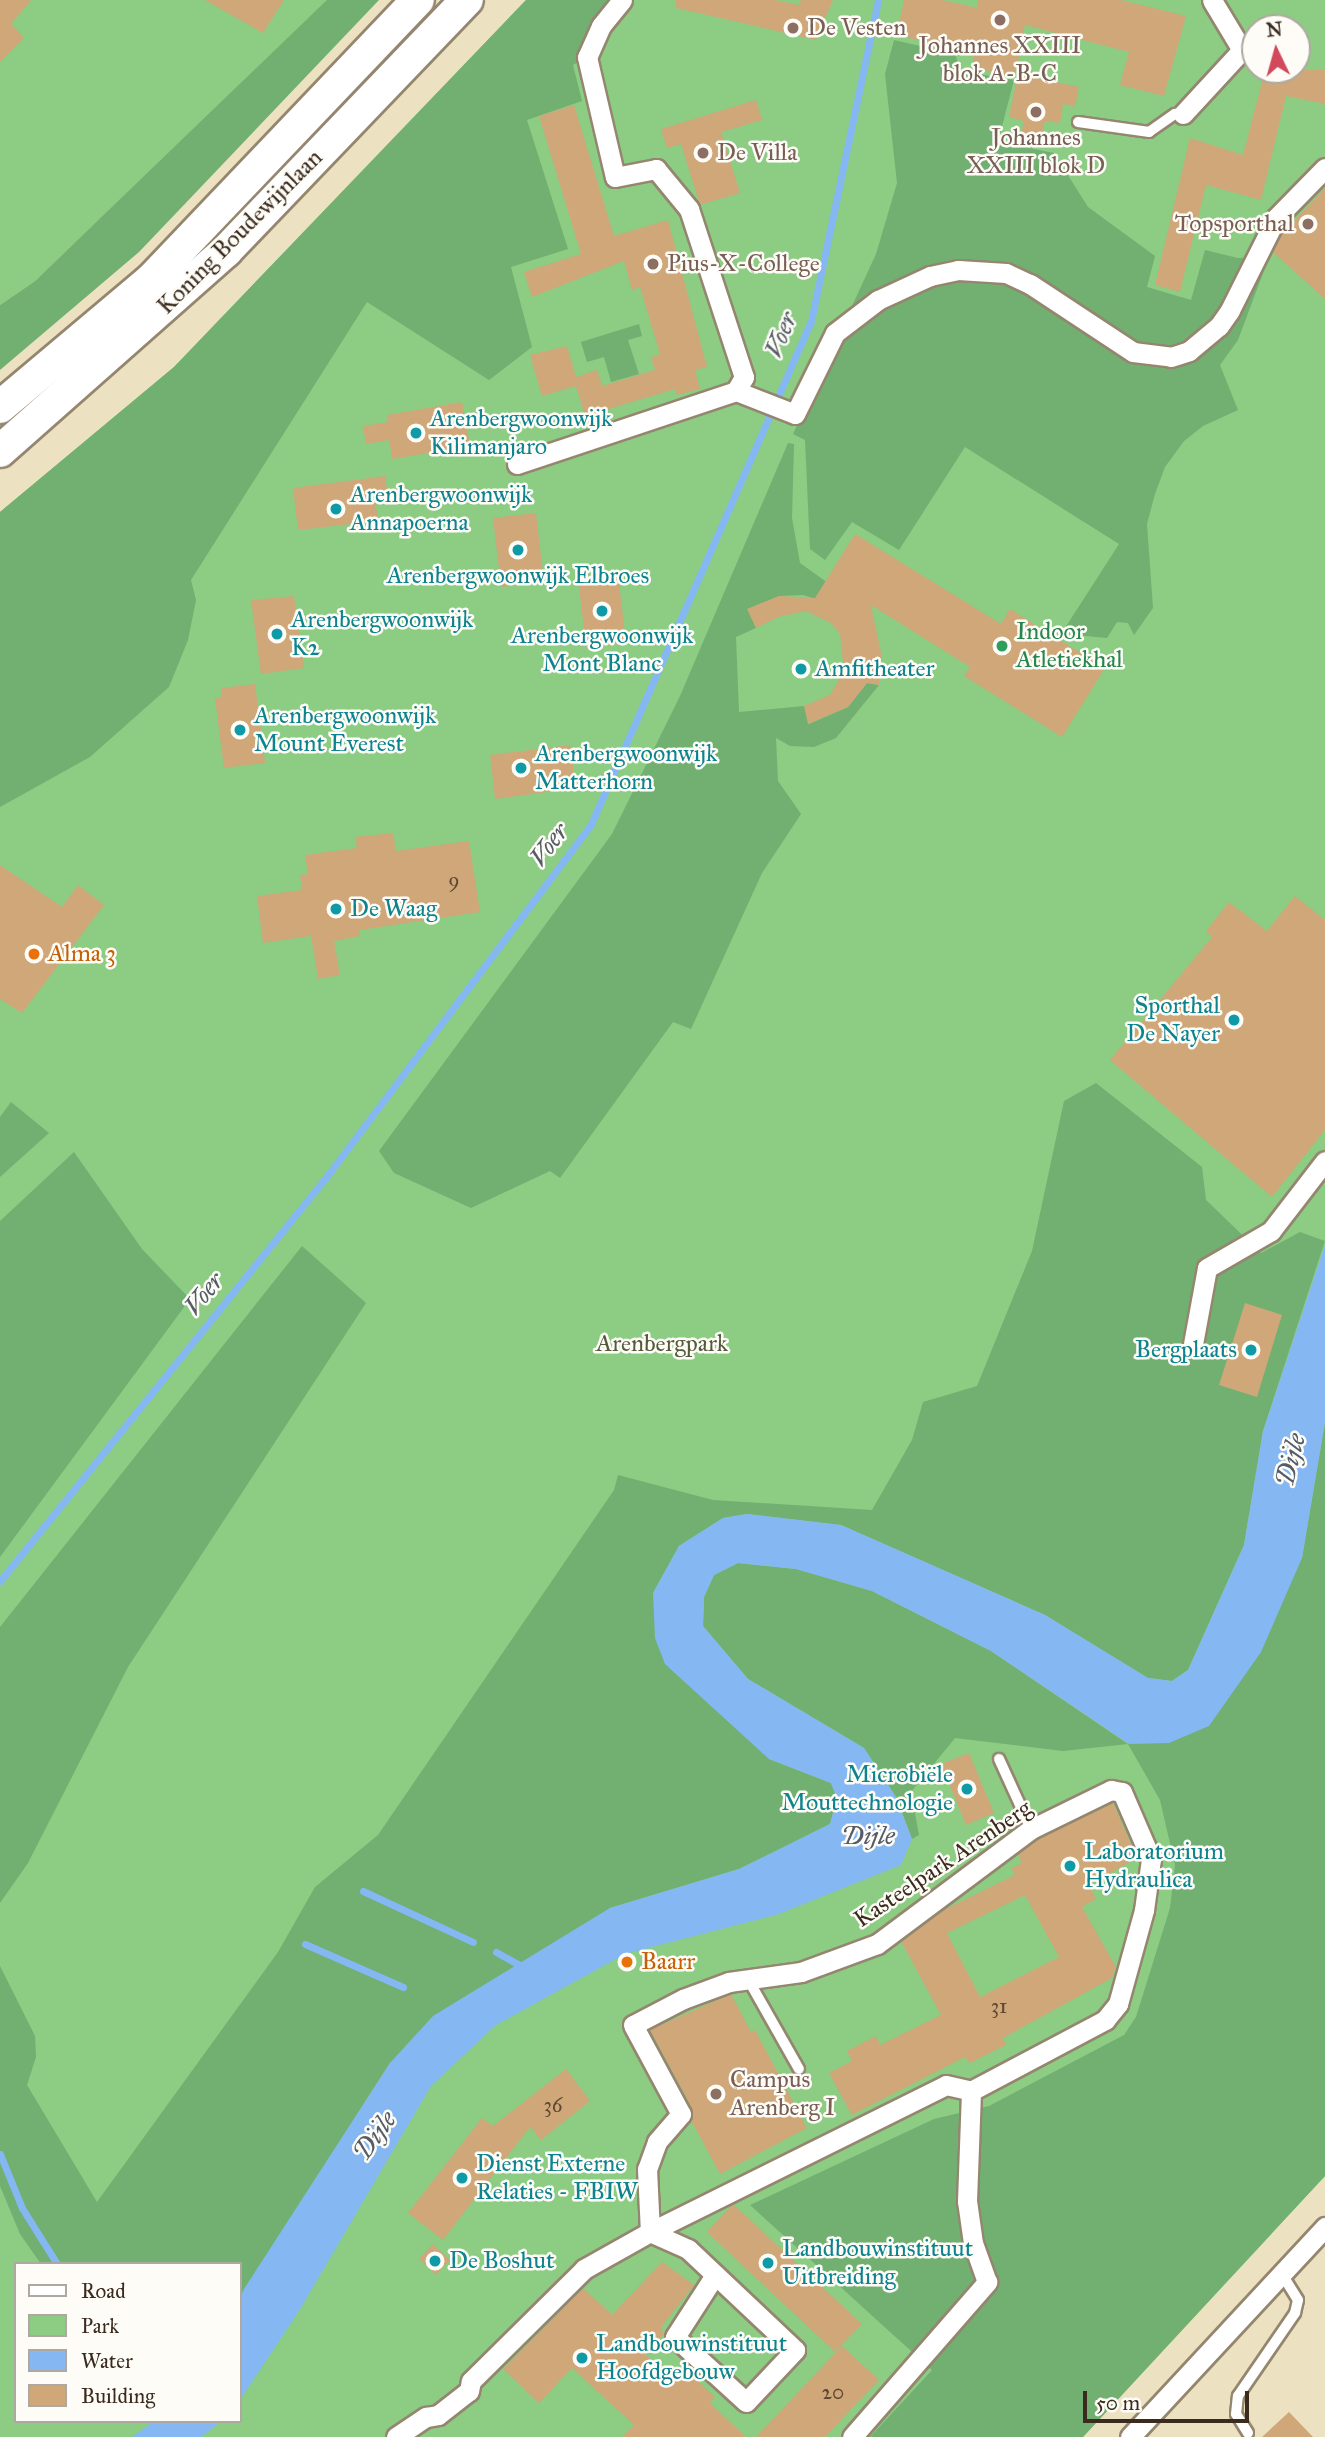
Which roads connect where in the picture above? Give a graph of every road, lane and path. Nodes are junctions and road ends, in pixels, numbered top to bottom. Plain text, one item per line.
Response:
1 (418, 0) edge
2 (467, 0) edge
3 (622, 0) edge
4 (1212, 0) edge
5 (1183, 114) joint
6 (1078, 122) dead end
7 (1325, 168) edge
8 (745, 394) junction
9 (0, 407) edge
10 (0, 451) edge
11 (517, 464) dead end
12 (1325, 1161) edge
13 (1193, 1344) dead end
14 (999, 1759) dead end
15 (1031, 1829) junction
16 (749, 1981) junction
17 (799, 2069) dead end
18 (971, 2091) junction
19 (1325, 2227) edge
20 (650, 2232) junction
21 (1282, 2274) junction
22 (715, 2275) junction
23 (1248, 2433) dead end
24 (402, 2436) edge
25 (852, 2437) edge
26 (1130, 2437) edge

1 - 9 highway, Koning Boudewijnlaan
2 - 10 highway, Koning Boudewijnlaan
3 - 8 street
4 - 5 street
5 - 6 lane
7 - 8 street
8 - 11 street
12 - 13 street
14 - 15 lane
15 - 16 street, Kasteelpark Arenberg
15 - 18 street, Kasteelpark Arenberg
16 - 17 lane
16 - 20 street, Kasteelpark Arenberg
18 - 20 street
18 - 25 street
19 - 21 street
20 - 22 street
20 - 24 street
21 - 23 lane
21 - 26 street
22 - 22 street

